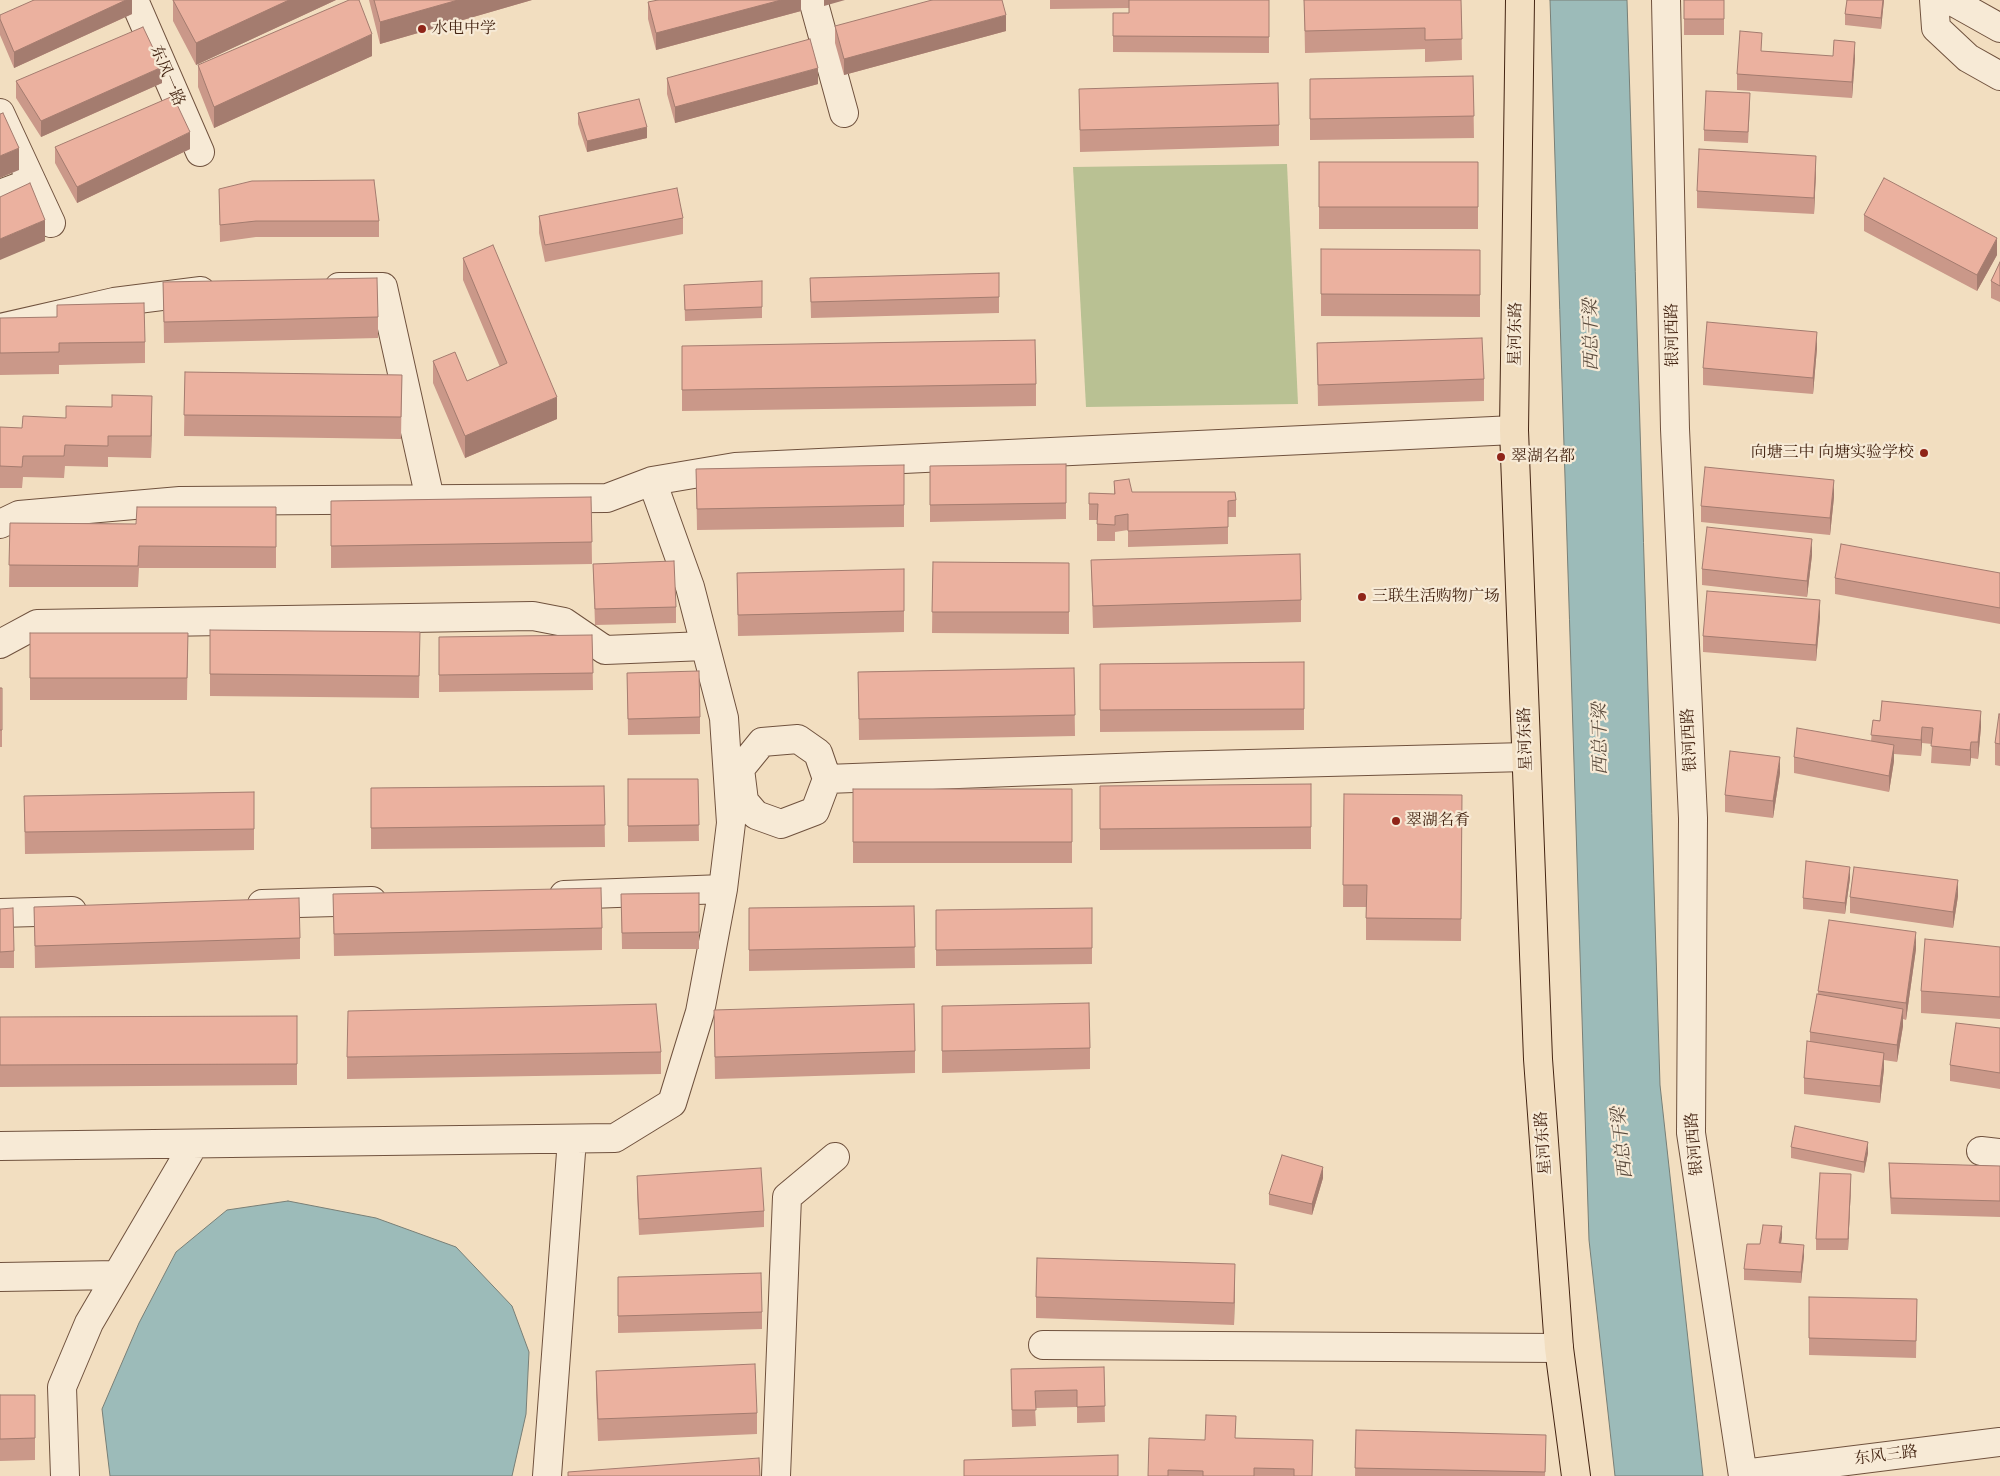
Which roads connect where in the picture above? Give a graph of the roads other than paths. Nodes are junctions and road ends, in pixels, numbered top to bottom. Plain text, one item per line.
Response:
1 (134, 0) edge
2 (813, 0) edge
3 (1520, 0) edge
4 (1666, 0) edge
5 (1934, 0) edge
6 (1950, 0) edge
7 (2000, 28) edge
8 (2000, 76) edge
9 (0, 113) edge
10 (844, 113) dead end
11 (200, 152) dead end
12 (32, 182) junction
13 (0, 194) edge
14 (52, 223) dead end
15 (313, 287) edge
16 (224, 288) edge
17 (0, 328) edge
18 (1514, 430) junction
19 (652, 481) junction
20 (430, 499) junction
21 (0, 524) edge
22 (0, 644) edge
23 (705, 646) junction
24 (1526, 756) junction
25 (827, 779) dead end
26 (723, 889) junction
27 (534, 896) edge
28 (396, 900) edge
29 (238, 905) edge
30 (99, 910) edge
31 (0, 913) edge
32 (572, 1139) junction
33 (194, 1144) junction
34 (0, 1146) edge
35 (835, 1157) dead end
36 (117, 1275) junction
37 (0, 1278) edge
38 (1043, 1345) dead end
39 (1559, 1348) junction
40 (2000, 1442) edge
41 (1743, 1475) edge
42 (65, 1476) edge
43 (547, 1476) edge
44 (776, 1476) edge
45 (1576, 1476) edge

1 - 11 street, 东风一路
2 - 10 street
3 - 18 main road, 星河东路
4 - 41 street, 银河西路
5 - 8 street
6 - 7 street
9 - 12 street
12 - 13 street
12 - 14 street
15 - 20 street
16 - 17 street
18 - 19 street
18 - 24 main road, 星河东路
19 - 20 street
19 - 23 street
20 - 21 street
22 - 23 street
23 - 26 street
24 - 25 street
24 - 39 main road, 星河东路
26 - 27 street
26 - 32 street
28 - 29 street
30 - 31 street
32 - 33 street
32 - 43 street
33 - 34 street
33 - 36 street
35 - 44 street
36 - 37 street
36 - 42 street
38 - 39 street
39 - 45 main road, 星河东路
40 - 41 street, 东风三路

